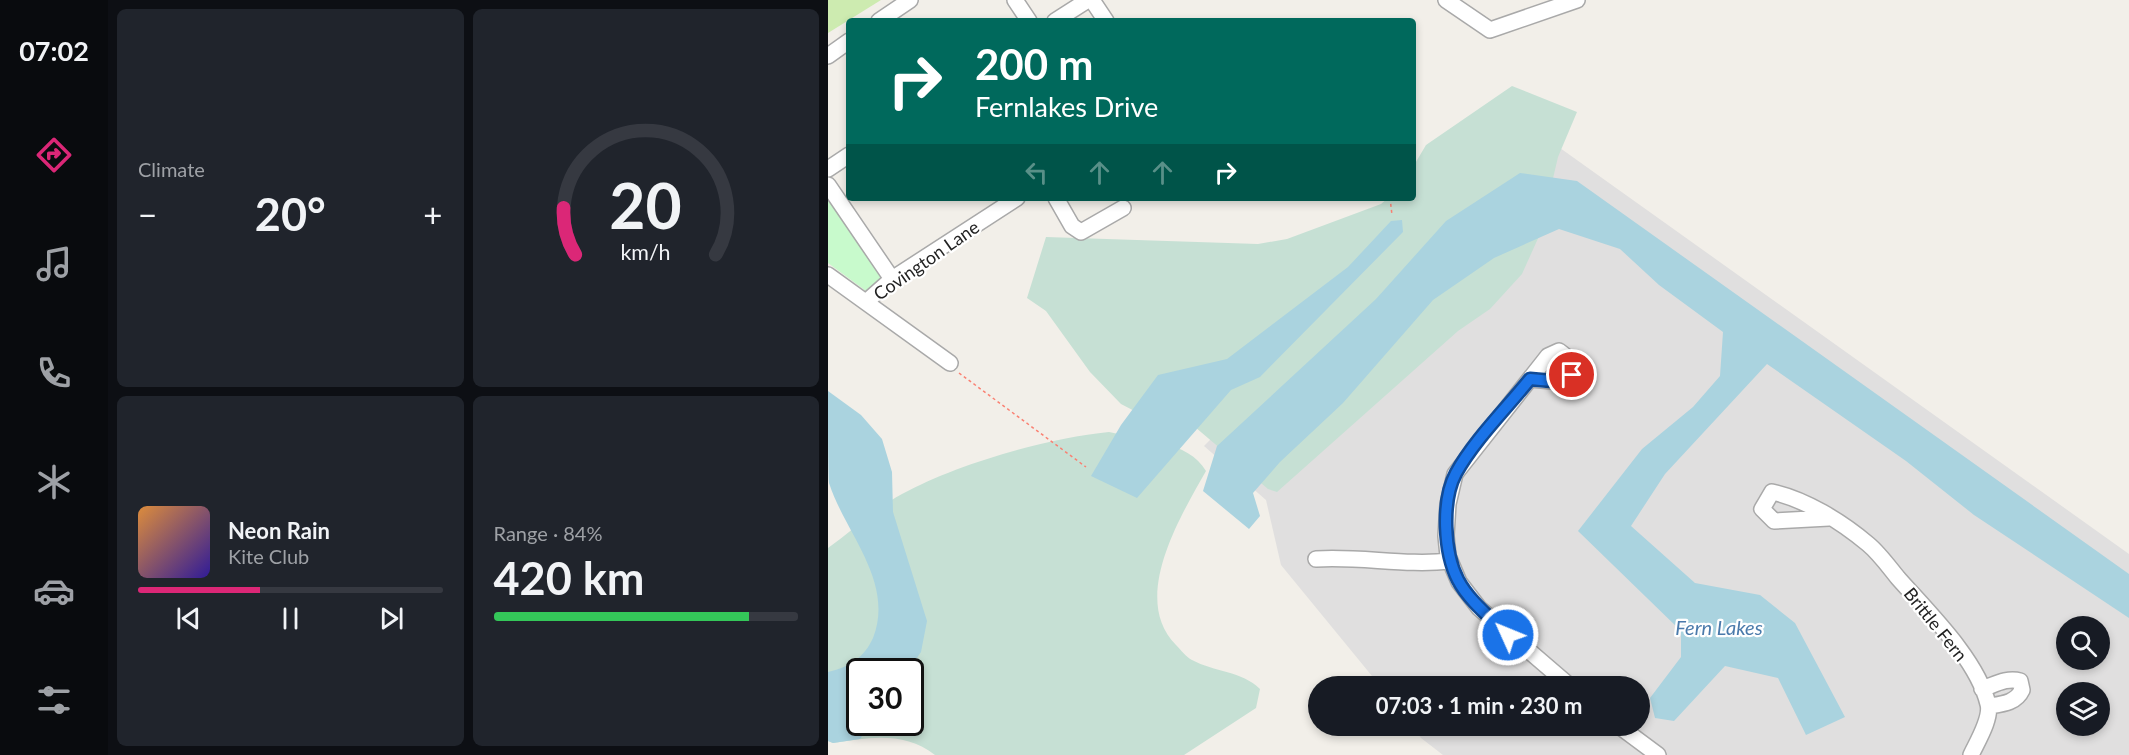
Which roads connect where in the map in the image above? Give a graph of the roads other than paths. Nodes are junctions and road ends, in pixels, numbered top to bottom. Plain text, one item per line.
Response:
1 (910, 0) edge
2 (1015, 0) edge
3 (1090, 0) edge
4 (1446, 0) edge
5 (1577, 0) edge
6 (883, 18) edge
7 (1027, 18) edge
8 (1060, 18) edge
9 (1104, 18) edge
10 (846, 43) edge
11 (828, 56) edge
12 (846, 157) edge
13 (828, 169) edge
14 (828, 185) edge
15 (1012, 201) edge
16 (1058, 201) edge
17 (1123, 208) dead end
18 (828, 275) edge
19 (892, 279) junction
20 (866, 302) junction
21 (950, 363) road end
22 (1530, 379) dead end
23 (1829, 518) dead end
24 (1316, 559) dead end
25 (1450, 561) junction
26 (1559, 676) edge
27 (1982, 689) junction
28 (1989, 706) junction
29 (1632, 736) edge
30 (1658, 755) edge
31 (1971, 755) edge

1 - 6 street
2 - 7 street
3 - 8 street
3 - 9 street
4 - 5 street
10 - 11 street
12 - 13 street
14 - 19 street
15 - 19 street, Covington Lane
16 - 17 street
18 - 20 street
19 - 20 street, Covington Lane
20 - 21 street
22 - 25 street
23 - 27 street, Brittle Fern
24 - 25 street
25 - 26 street
27 - 28 street, Brittle Fern
27 - 28 street
28 - 31 street
29 - 30 street

